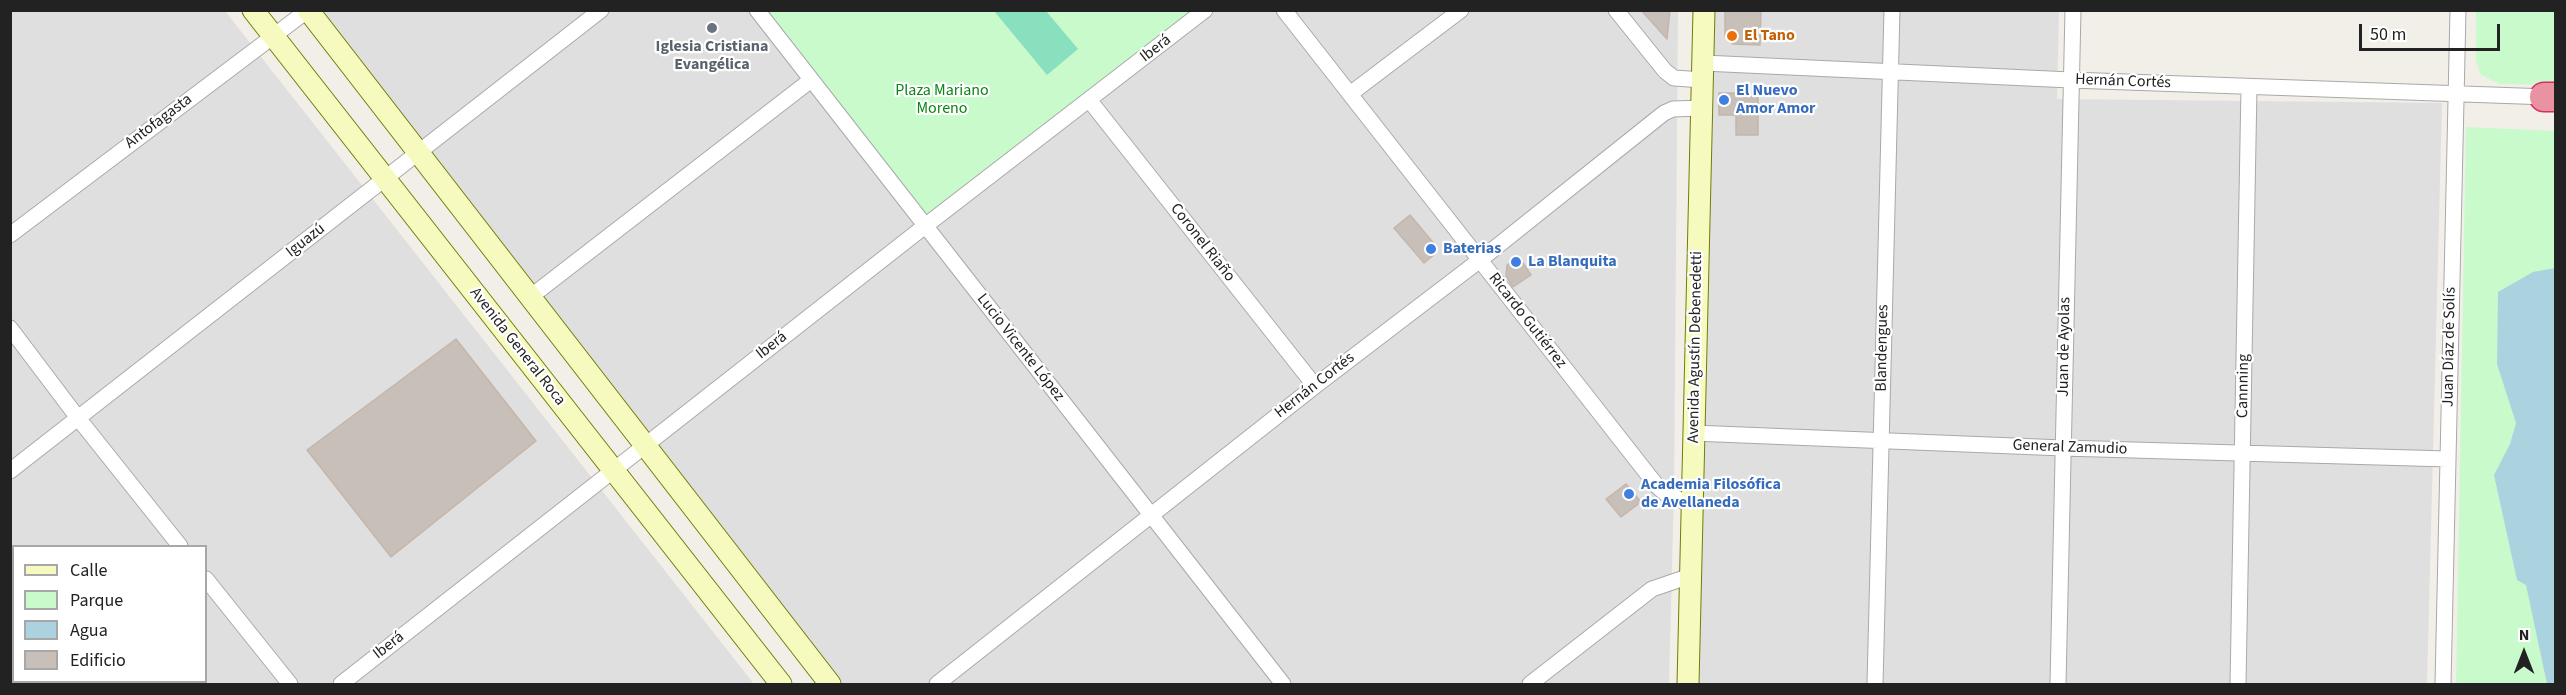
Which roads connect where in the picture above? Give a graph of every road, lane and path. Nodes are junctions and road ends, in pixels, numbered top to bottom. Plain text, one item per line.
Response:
1 (253, 10) edge
2 (308, 10) edge
3 (601, 10) edge
4 (757, 10) edge
5 (1205, 10) edge
6 (1284, 10) edge
7 (1461, 10) edge
8 (1616, 10) edge
9 (1704, 10) edge
10 (1892, 10) edge
11 (2073, 10) edge
12 (2458, 10) edge
13 (273, 36) junction
14 (1703, 71) junction
15 (1890, 72) junction
16 (811, 80) junction
17 (2071, 80) junction
18 (2249, 87) junction
19 (1350, 94) junction
20 (2456, 95) junction
21 (2552, 98) edge
22 (1090, 101) junction
23 (1702, 108) junction
24 (417, 155) junction
25 (385, 180) junction
26 (925, 226) junction
27 (10, 235) edge
28 (1480, 260) junction
29 (529, 298) junction
30 (10, 328) edge
31 (1315, 386) junction
32 (78, 418) junction
33 (1693, 433) junction
34 (1881, 441) junction
35 (645, 446) junction
36 (2063, 448) junction
37 (2242, 454) junction
38 (2448, 459) junction
39 (614, 470) junction
40 (10, 471) edge
41 (1692, 505) junction
42 (1150, 515) junction
43 (179, 545) edge
44 (1690, 576) junction
45 (207, 580) edge
46 (290, 684) edge
47 (341, 684) edge
48 (781, 684) edge
49 (830, 684) edge
50 (937, 684) edge
51 (1283, 684) edge
52 (1530, 684) edge
53 (1688, 684) edge
54 (1875, 684) edge
55 (2058, 684) edge
56 (2238, 684) edge
57 (2443, 684) edge

1 - 13 main road, Avenida General Roca
2 - 13 street, Antofagasta
2 - 24 main road
3 - 24 street, Iguazú
4 - 16 street, Lucio Vicente López
5 - 22 street, Iberá
6 - 19 street, Ricardo Gutiérrez
7 - 19 street
8 - 14 street, Hernán Cortés
9 - 14 main road, Avenida Agustín Debenedetti
10 - 15 street, Blandengues
11 - 17 street, Juan de Ayolas
12 - 20 street, Juan Díaz de Solís
13 - 25 main road, Avenida General Roca
13 - 27 street, Antofagasta
14 - 15 street, Hernán Cortés
14 - 23 main road, Avenida Agustín Debenedetti
15 - 17 street, Hernán Cortés
15 - 34 street, Blandengues
16 - 26 street, Lucio Vicente López
16 - 29 street
17 - 18 street, Hernán Cortés
17 - 36 street, Juan de Ayolas
18 - 20 street, Hernán Cortés
18 - 37 street, Cannning
19 - 28 street, Ricardo Gutiérrez
20 - 21 street, Hernán Cortés
20 - 38 street, Juan Díaz de Solís
22 - 26 street, Iberá
22 - 31 street, Coronel Riaño
23 - 28 street, Hernán Cortés
23 - 33 main road, Avenida Agustín Debenedetti
24 - 25 street, Iguazú
24 - 29 main road
25 - 32 street, Iguazú
25 - 39 main road, Avenida General Roca
26 - 35 street, Iberá
26 - 42 street, Lucio Vicente López
28 - 31 street, Hernán Cortés
28 - 41 street, Ricardo Gutiérrez
29 - 35 main road
30 - 32 street
31 - 42 street, Hernán Cortés
32 - 40 street, Iguazú
32 - 43 street
33 - 34 street, General Zamudio
33 - 41 main road, Avenida Agustín Debenedetti
34 - 36 street, General Zamudio
34 - 54 street, Blandengues
35 - 39 street, Iberá
35 - 49 main road
36 - 37 street, General Zamudio
36 - 55 street, Juan de Ayolas
37 - 38 street, General Zamudio
37 - 56 street, Cannning
38 - 57 street, Juan Díaz de Solís
39 - 47 street, Iberá
39 - 48 main road, Avenida General Roca
41 - 44 main road, Avenida Agustín Debenedetti
42 - 50 street, Hernán Cortés
42 - 51 street, Lucio Vicente López
44 - 52 street
44 - 53 main road, Avenida Agustín Debenedetti
45 - 46 street

